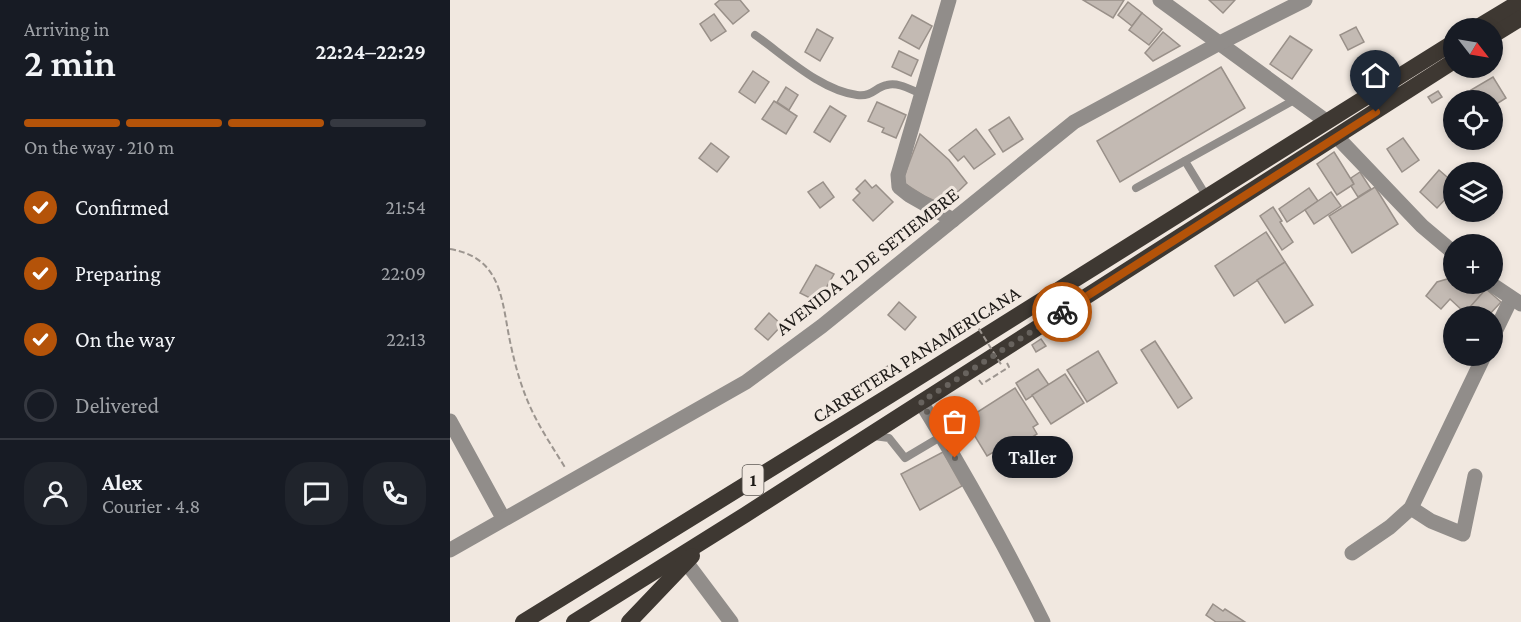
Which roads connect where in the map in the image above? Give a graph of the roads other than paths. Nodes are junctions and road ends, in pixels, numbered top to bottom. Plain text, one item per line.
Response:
1 (950, 0) edge
2 (1160, 0) edge
3 (1305, 0) edge
4 (1521, 1) edge
5 (1493, 18) edge
6 (1521, 18) edge
7 (1503, 29) edge
8 (755, 35) dead end
9 (1218, 44) junction
10 (1443, 49) edge
11 (1443, 68) edge
12 (922, 94) junction
13 (1296, 99) junction
14 (1326, 121) junction
15 (1306, 133) junction
16 (1337, 137) junction
17 (1185, 161) junction
18 (1136, 188) dead end
19 (1207, 196) junction
20 (953, 220) junction
21 (1443, 244) edge
22 (1503, 293) edge
23 (1516, 302) edge
24 (1503, 322) edge
25 (1479, 366) edge
26 (889, 396) junction
27 (921, 402) junction
28 (450, 421) edge
29 (869, 436) junction
30 (942, 436) junction
31 (1475, 476) dead end
32 (1411, 508) junction
33 (503, 518) junction
34 (717, 532) junction
35 (450, 550) edge
36 (1352, 553) dead end
37 (686, 561) junction
38 (549, 605) junction
39 (523, 622) edge
40 (543, 622) edge
41 (574, 622) edge
42 (629, 622) edge
43 (731, 622) edge
44 (1043, 622) edge

1 - 12 street
2 - 9 street
3 - 9 street, AVENIDA 12 DE SETIEMBRE
4 - 5 highway
6 - 7 highway
8 - 12 lane
9 - 13 street
9 - 20 street, AVENIDA 12 DE SETIEMBRE
10 - 14 highway, CARRETERA PANAMERICANA / 1
11 - 16 highway, 1
12 - 20 street
13 - 14 street
13 - 17 lane
14 - 15 highway, CARRETERA PANAMERICANA / 1
15 - 16 highway
15 - 19 highway, CARRETERA PANAMERICANA / 1
16 - 21 street
16 - 27 highway, 1
17 - 18 lane
17 - 19 lane
19 - 26 highway, CARRETERA PANAMERICANA / 1
20 - 33 street, AVENIDA 12 DE SETIEMBRE
22 - 23 street
23 - 24 street
25 - 32 street
26 - 27 highway
26 - 38 highway, CARRETERA PANAMERICANA / 1
27 - 29 highway, 1
27 - 30 street
28 - 33 street
29 - 30 lane
29 - 34 highway, 1
30 - 44 street
31 - 32 street
32 - 36 street
33 - 35 street, AVENIDA 12 DE SETIEMBRE
34 - 37 highway
34 - 41 highway, 1
37 - 42 highway
37 - 43 street
38 - 39 highway, CARRETERA PANAMERICANA / 1
38 - 40 highway

